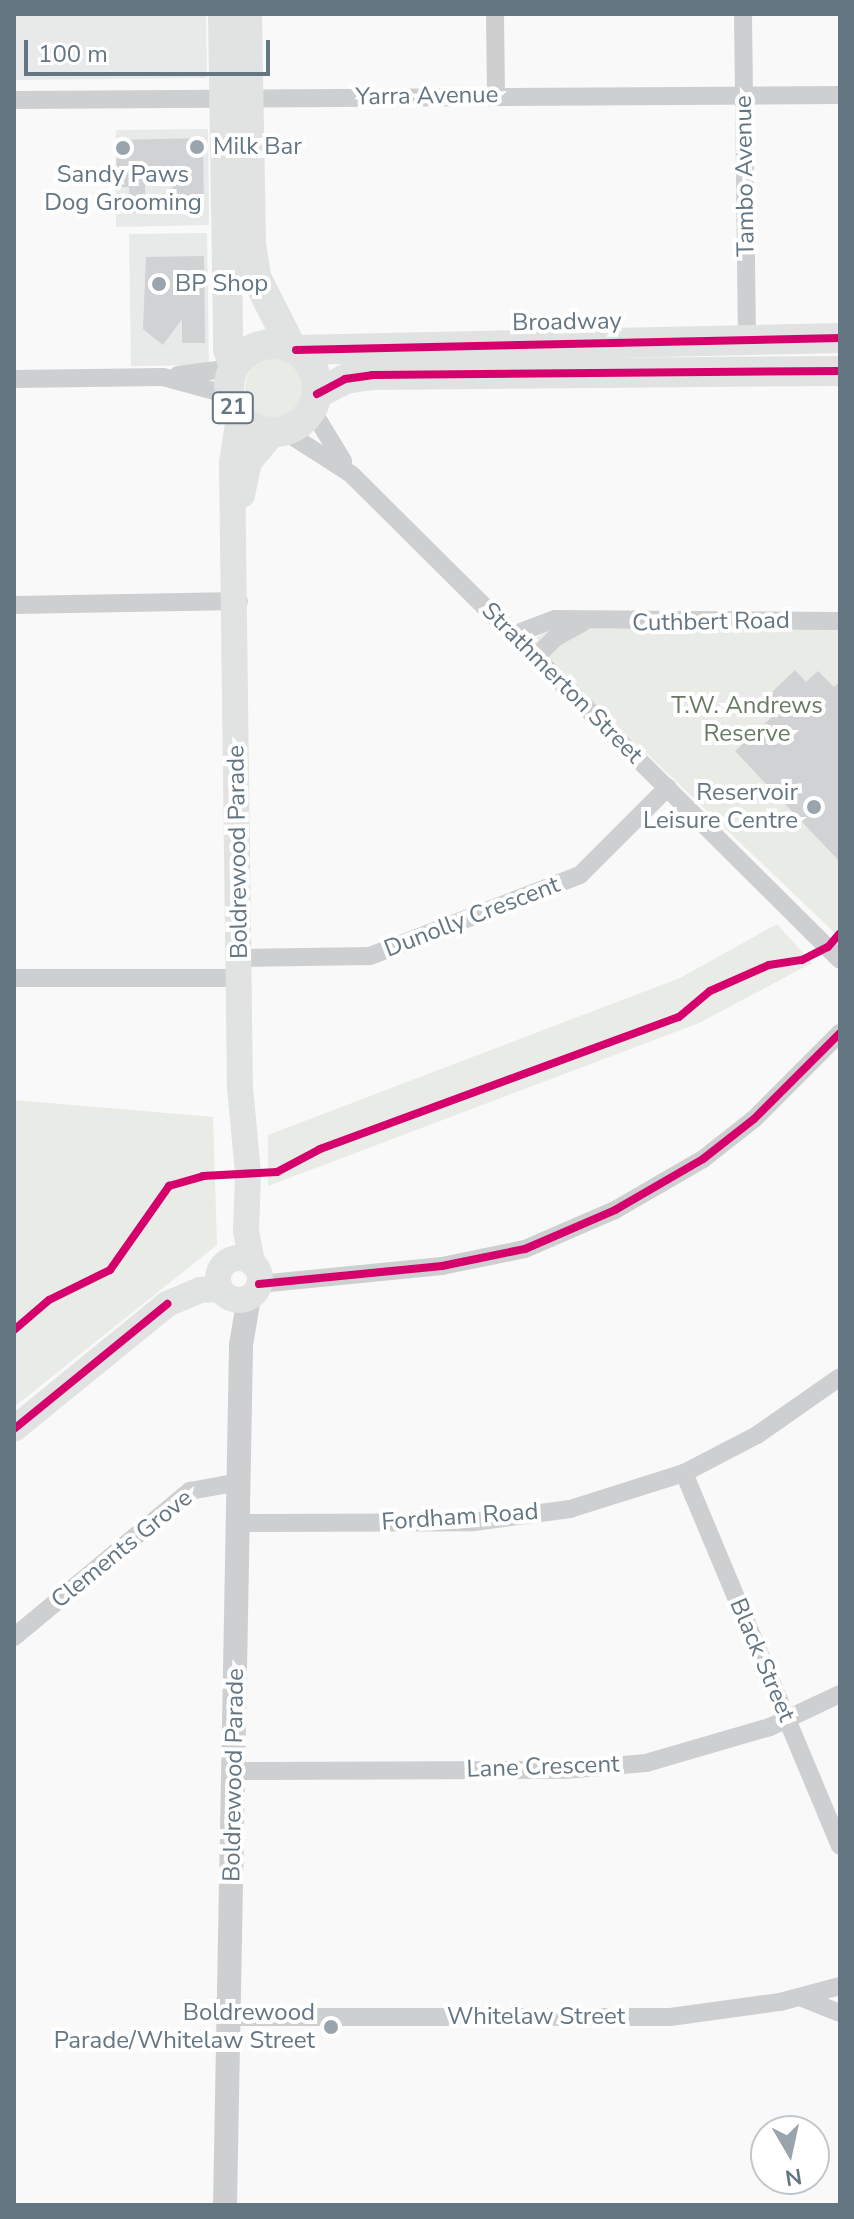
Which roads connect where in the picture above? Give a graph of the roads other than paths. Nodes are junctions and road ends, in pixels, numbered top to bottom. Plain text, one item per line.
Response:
1 (223, 14) edge
2 (247, 14) edge
3 (495, 14) edge
4 (743, 14) edge
5 (496, 95) junction
6 (744, 95) junction
7 (840, 95) edge
8 (236, 98) junction
9 (14, 100) edge
10 (239, 239) junction
11 (747, 338) junction
12 (840, 338) edge
13 (570, 343) junction
14 (294, 349) junction
15 (14, 370) edge
16 (840, 371) edge
17 (590, 373) junction
18 (37, 377) junction
19 (163, 377) junction
20 (14, 379) edge
21 (234, 387) junction
22 (314, 402) junction
23 (279, 432) junction
24 (351, 474) junction
25 (14, 605) edge
26 (236, 607) junction
27 (840, 621) edge
28 (582, 623) junction
29 (513, 635) junction
30 (535, 658) junction
31 (668, 787) junction
32 (840, 960) edge
33 (239, 968) junction
34 (14, 978) edge
35 (840, 1033) edge
36 (240, 1278) junction
37 (840, 1377) edge
38 (14, 1429) edge
39 (684, 1473) junction
40 (240, 1482) junction
41 (239, 1523) junction
42 (14, 1637) edge
43 (840, 1694) edge
44 (788, 1720) junction
45 (234, 1771) junction
46 (840, 1846) edge
47 (840, 1986) edge
48 (802, 1998) junction
49 (840, 2013) edge
50 (229, 2017) junction
51 (225, 2205) edge

1 - 8 main road, Boldrewood Parade / 21
2 - 8 main road, Boldrewood Parade / 21
3 - 5 street
4 - 6 street, Tambo Avenue
5 - 6 street, Yarra Avenue
5 - 8 street, Yarra Avenue
6 - 7 street, Yarra Avenue
6 - 11 street, Tambo Avenue
8 - 9 street, Yarra Avenue
8 - 10 main road, Boldrewood Parade / 21
10 - 14 main road, Boldrewood Parade / 21
10 - 21 main road, Boldrewood Parade / 21
11 - 12 main road, Broadway / 21
11 - 13 main road, Broadway / 21
13 - 14 main road, Broadway / 21
13 - 17 main road
14 - 21 main road, 21
14 - 22 main road, 21
15 - 18 street
16 - 17 main road, 21
17 - 22 main road, 21
18 - 19 street
18 - 20 street
19 - 21 street
19 - 21 street
21 - 23 main road, 21
21 - 26 main road, Boldrewood Parade
22 - 23 main road, 21
22 - 24 street, Strathmerton Street
23 - 24 street, Strathmerton Street
23 - 26 main road, Boldrewood Parade
24 - 29 street, Strathmerton Street
25 - 26 street
26 - 33 main road, Boldrewood Parade
27 - 28 street, Cuthbert Road
28 - 29 street, Cuthbert Road
28 - 30 street
29 - 30 street, Strathmerton Street
30 - 31 street, Strathmerton Street
31 - 32 street, Strathmerton Street
31 - 33 street, Dunolly Crescent
33 - 34 street, Dunolly Crescent
33 - 36 main road, Boldrewood Parade
35 - 36 street
36 - 38 main road
36 - 40 street, Boldrewood Parade
37 - 39 street, Fordham Road
39 - 41 street, Fordham Road
39 - 44 street, Black Street
40 - 41 street, Boldrewood Parade
40 - 42 street, Clements Grove
41 - 45 street, Boldrewood Parade
43 - 44 street, Lane Crescent
44 - 45 street, Lane Crescent
44 - 46 street, Black Street
45 - 50 street, Boldrewood Parade
47 - 48 street, Whitelaw Street
48 - 49 street
48 - 50 street, Whitelaw Street
50 - 51 street, Boldrewood Parade

